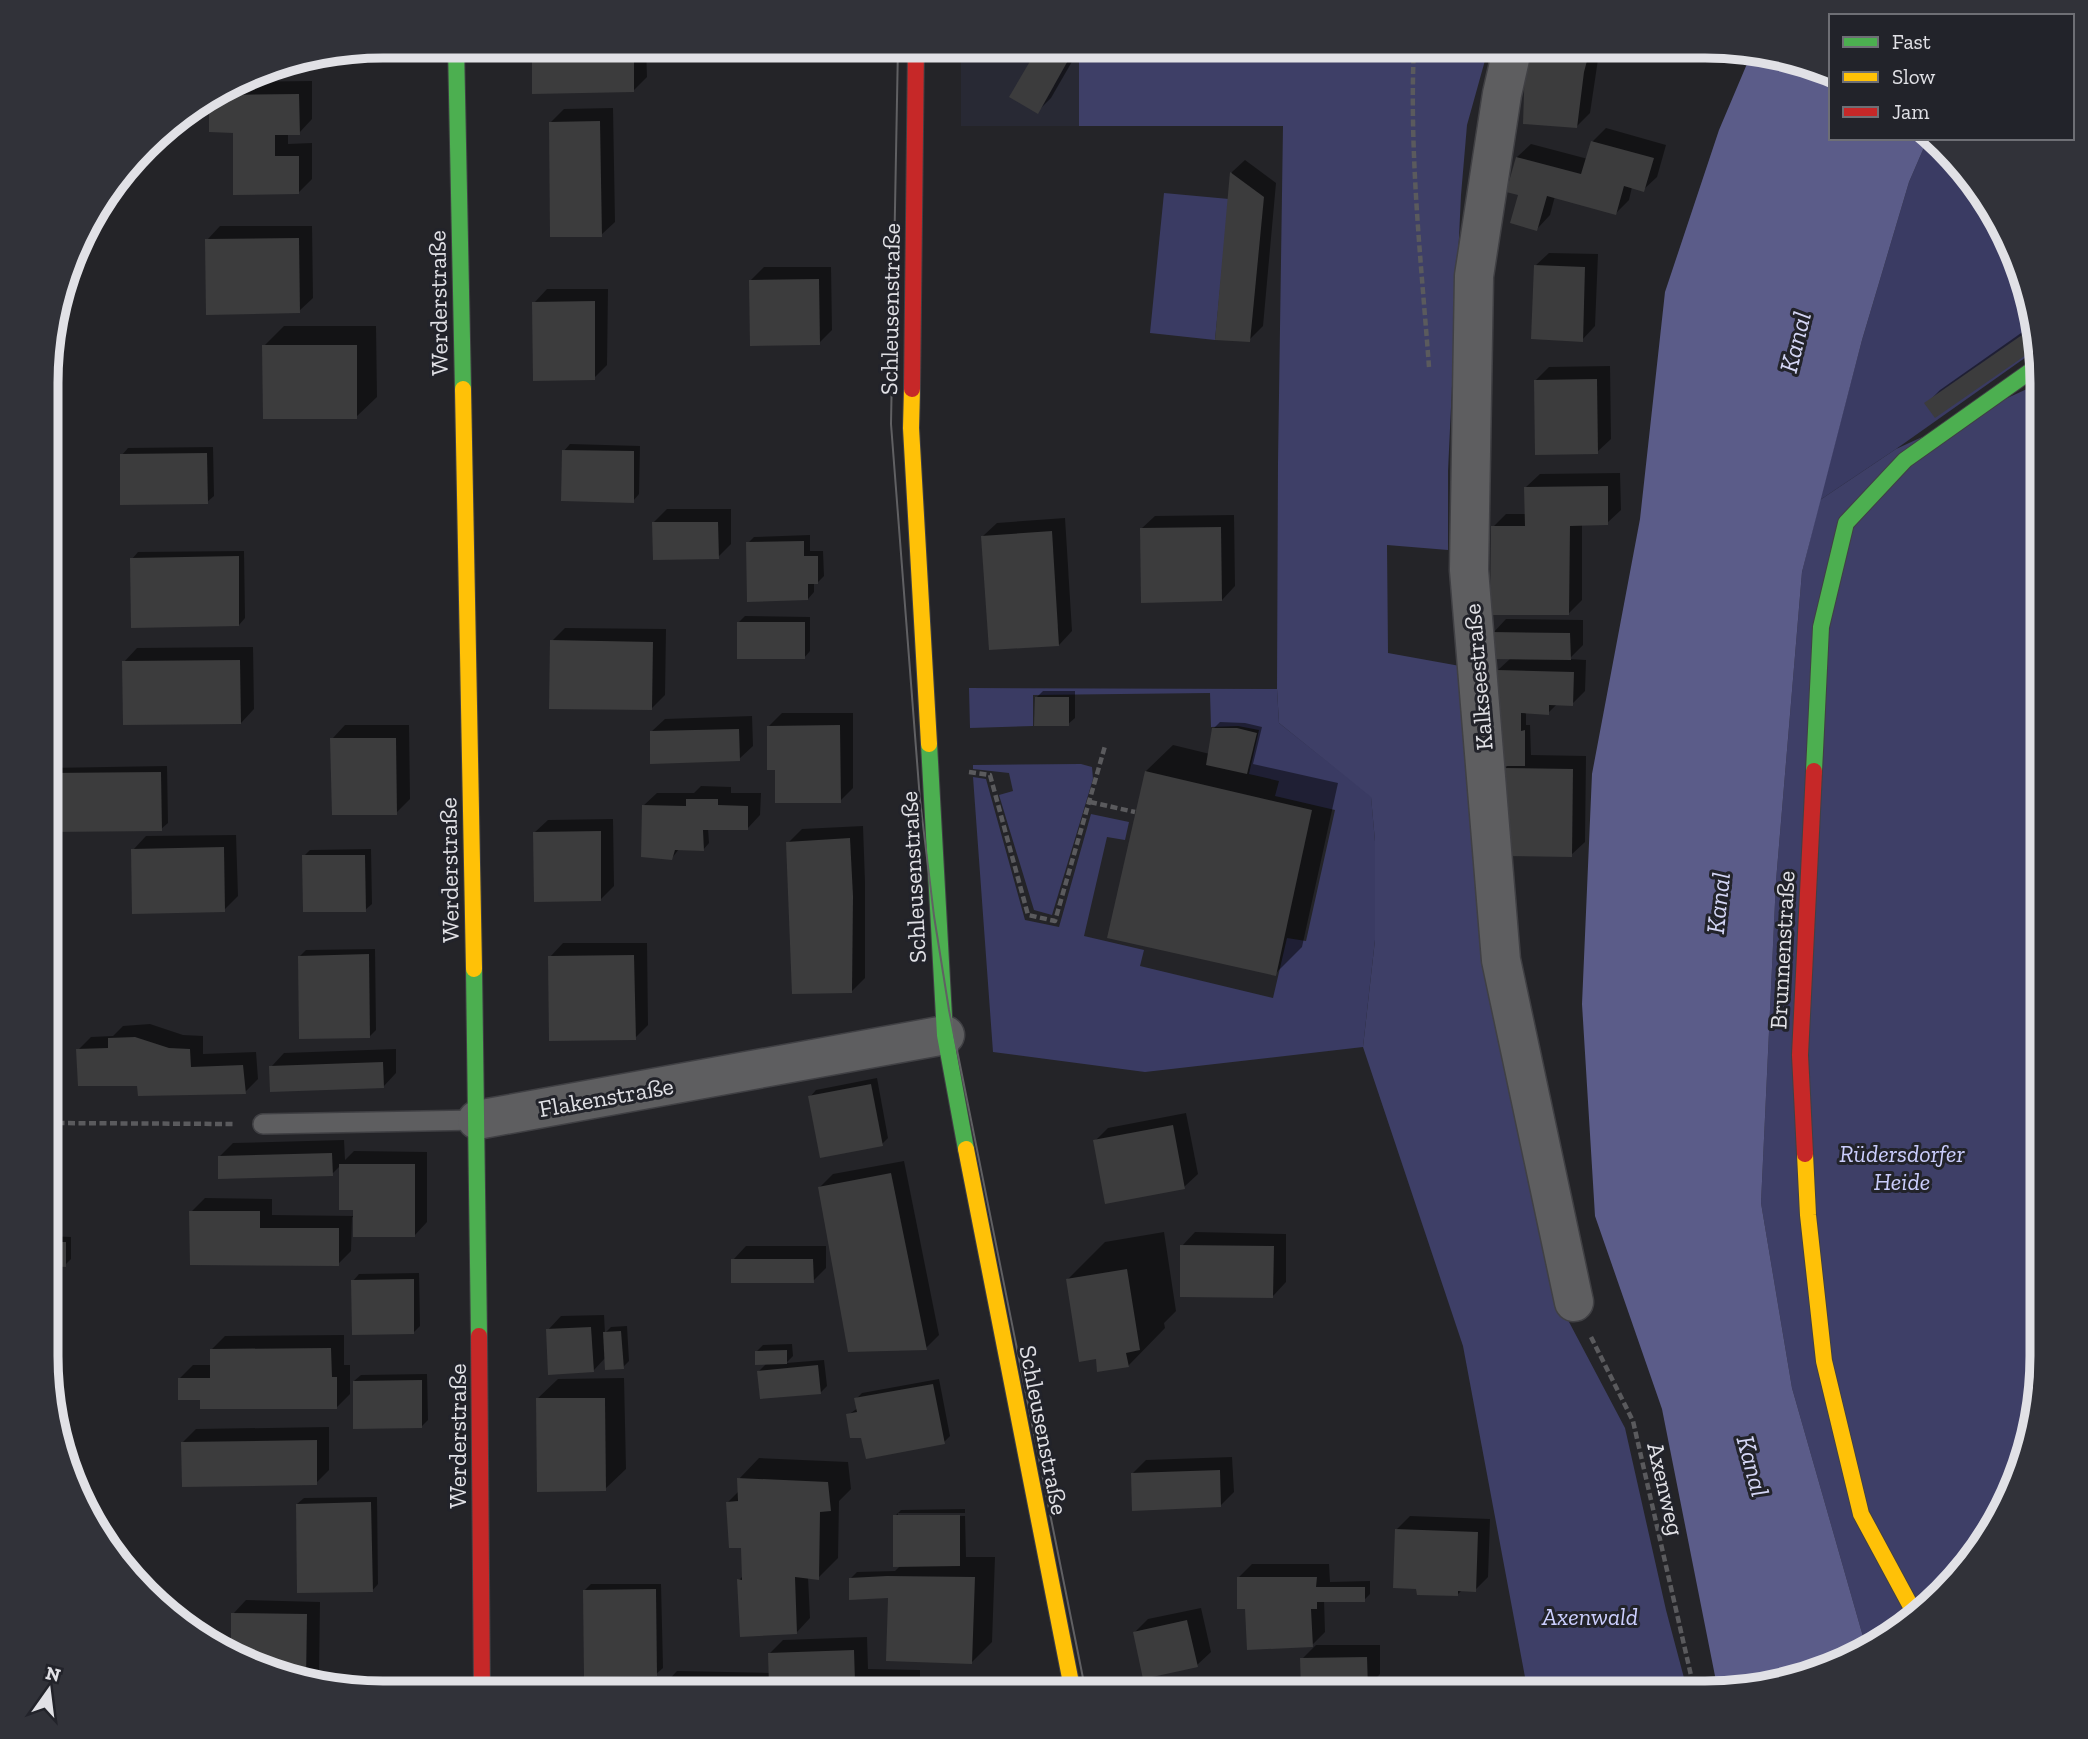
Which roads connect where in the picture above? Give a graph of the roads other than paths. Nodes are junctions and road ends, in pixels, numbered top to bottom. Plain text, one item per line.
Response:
1 (456, 58) edge
2 (916, 58) edge
3 (1510, 58) edge
4 (2030, 371) edge
5 (945, 1035) junction
6 (477, 1120) junction
7 (263, 1124) road end
8 (1574, 1302) road end
9 (1911, 1608) edge
10 (482, 1681) edge
11 (1071, 1681) edge

1 - 6 street, Werderstraße
2 - 5 street, Schleusenstraße
3 - 8 street, Kalkseestraße
4 - 9 street, Brunnenstraße
5 - 6 street, Flakenstraße
5 - 11 street, Schleusenstraße
6 - 7 lane, Flakenstraße
6 - 10 street, Werderstraße

